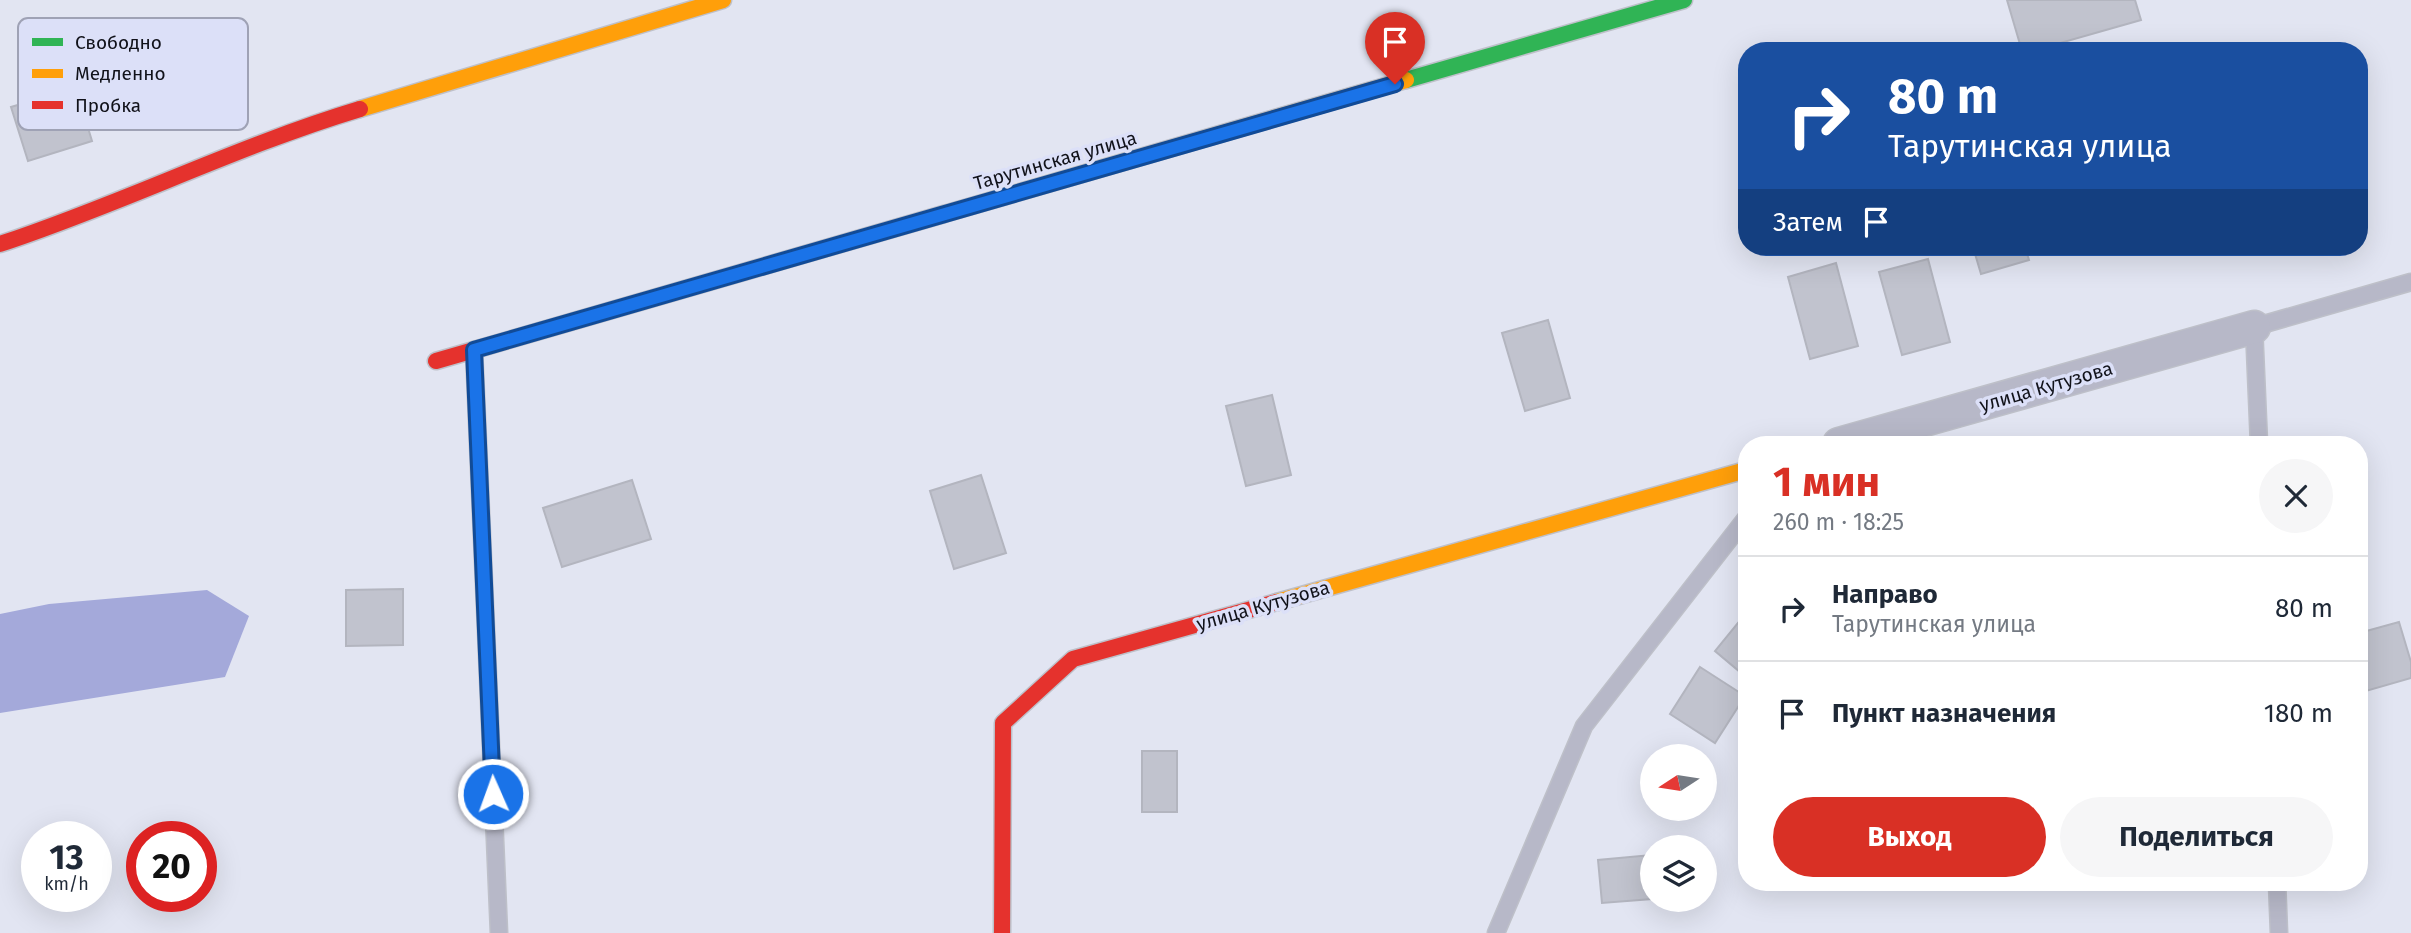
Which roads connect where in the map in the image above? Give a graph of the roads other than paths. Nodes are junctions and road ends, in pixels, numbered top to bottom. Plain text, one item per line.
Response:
1 (723, 0) edge
2 (1684, 0) edge
3 (0, 243) edge
4 (2411, 282) edge
5 (2254, 327) junction
6 (474, 350) junction
7 (436, 361) dead end
8 (1867, 436) edge
9 (2259, 436) edge
10 (1738, 472) edge
11 (1738, 528) edge
12 (2277, 891) edge
13 (499, 933) edge
14 (1002, 933) edge
15 (1496, 933) edge
16 (2279, 933) edge

1 - 3 street
2 - 6 street, Тарутинская улица
4 - 5 lane
5 - 8 street, улица Кутузова
5 - 9 lane
6 - 7 street, Тарутинская улица
6 - 13 lane
10 - 14 street, улица Кутузова
11 - 15 lane
12 - 16 lane

